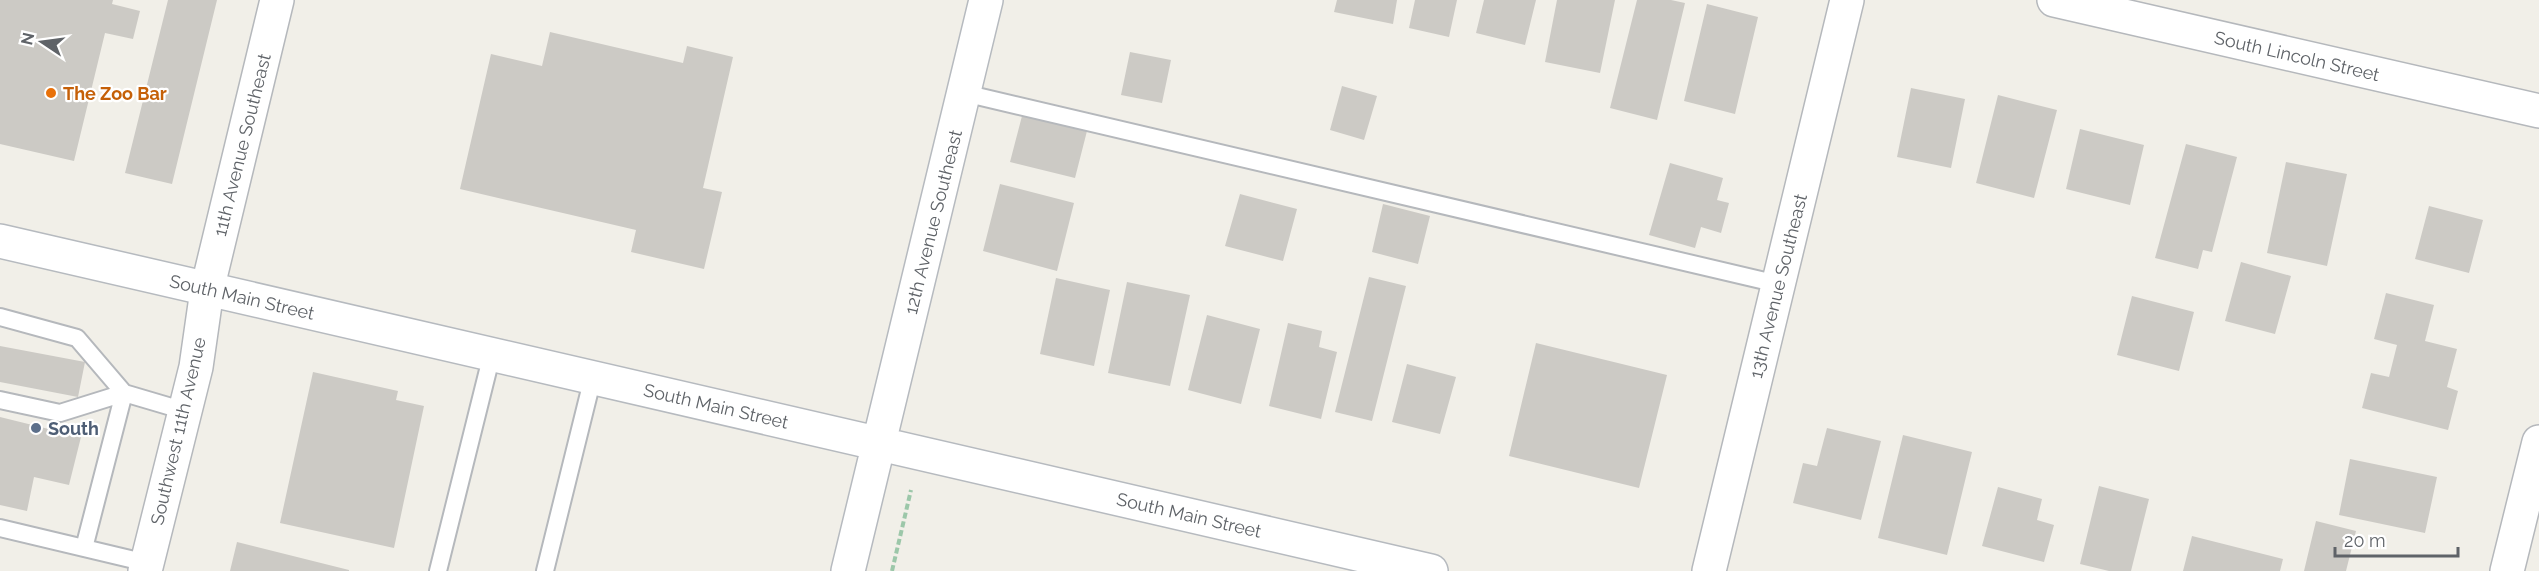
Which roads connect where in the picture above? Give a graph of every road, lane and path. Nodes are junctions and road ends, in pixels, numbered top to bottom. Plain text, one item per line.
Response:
1 (277, 0) edge
2 (986, 0) edge
3 (1847, 0) edge
4 (2055, 0) edge
5 (964, 93) junction
6 (2539, 111) edge
7 (0, 241) edge
8 (1778, 284) junction
9 (207, 290) junction
10 (0, 317) edge
11 (492, 354) junction
12 (593, 377) junction
13 (124, 393) junction
14 (0, 400) edge
15 (185, 411) junction
16 (2539, 442) edge
17 (879, 444) junction
18 (0, 528) edge
19 (84, 548) junction
20 (1360, 563) edge
21 (146, 567) edge
22 (438, 571) edge
23 (545, 571) edge
24 (848, 571) edge
25 (1431, 571) edge
26 (1709, 571) edge
27 (2507, 571) edge

1 - 9 street, 11th Avenue Southeast
2 - 5 street, 12th Avenue Southeast
3 - 8 street, 13th Avenue Southeast
4 - 6 street, South Lincoln Street
5 - 8 lane
5 - 17 street, 12th Avenue Southeast
7 - 9 street, South Main Street
8 - 26 street, 13th Avenue Southeast
9 - 11 street, South Main Street
9 - 15 street, Southwest 11th Avenue
10 - 13 lane
11 - 12 street, South Main Street
11 - 22 lane
12 - 17 street, South Main Street
12 - 23 lane
13 - 14 lane
13 - 15 lane
13 - 19 lane
15 - 21 street, Southwest 11th Avenue
16 - 27 street
17 - 20 street, South Main Street
17 - 24 street, 12th Avenue Southeast
18 - 19 lane
19 - 21 lane
20 - 25 street, South Main Street

